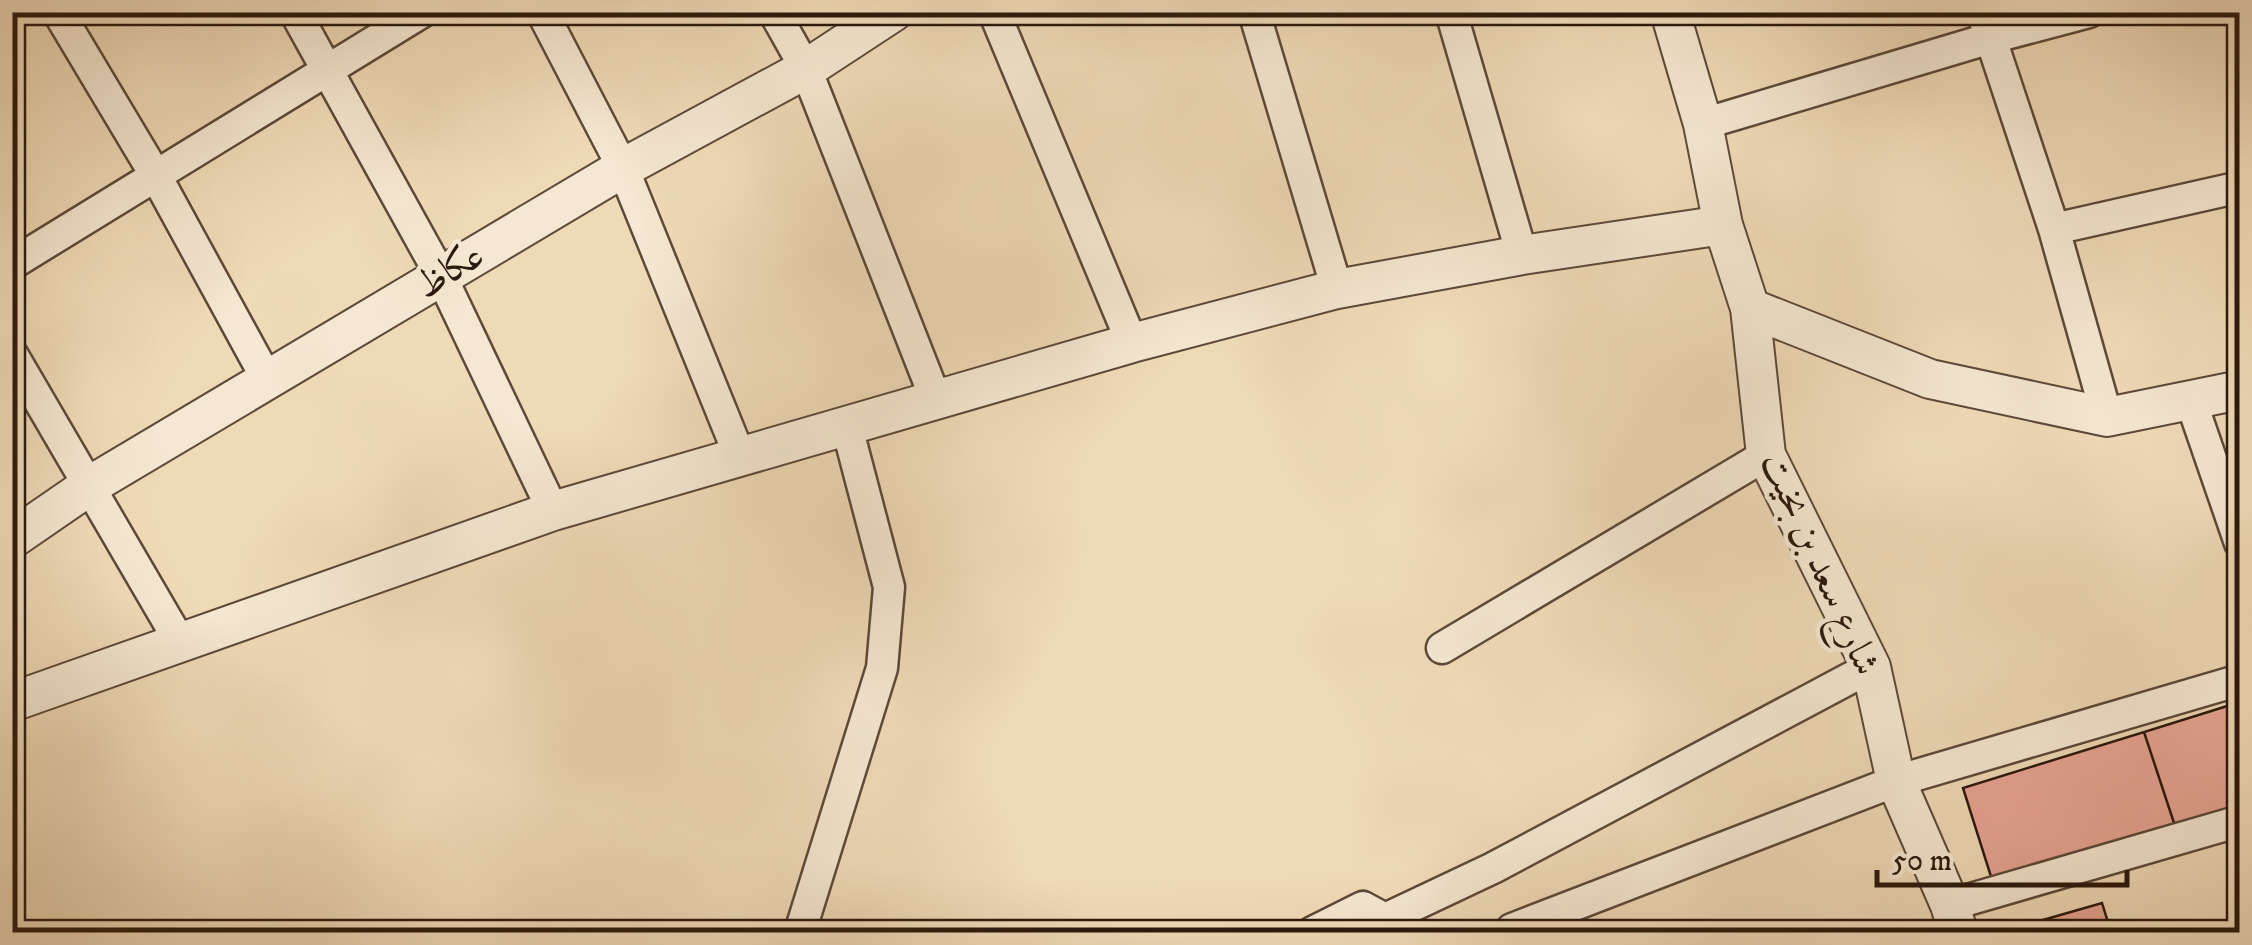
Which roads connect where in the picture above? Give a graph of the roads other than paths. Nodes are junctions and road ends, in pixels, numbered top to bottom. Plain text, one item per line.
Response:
1 (58, 12) edge
2 (296, 12) edge
3 (422, 12) edge
4 (542, 12) edge
5 (774, 12) edge
6 (893, 12) edge
7 (994, 12) edge
8 (1254, 12) edge
9 (1451, 12) edge
10 (1670, 12) edge
11 (2089, 12) edge
12 (1987, 25) edge
13 (806, 69) junction
14 (329, 70) junction
15 (1703, 124) junction
16 (623, 168) junction
17 (156, 176) junction
18 (2240, 187) edge
19 (1723, 225) junction
20 (2054, 229) junction
21 (1522, 254) junction
22 (12, 264) edge
23 (441, 276) junction
24 (1337, 289) junction
25 (1750, 308) junction
26 (1132, 344) junction
27 (12, 354) edge
28 (268, 381) junction
29 (2240, 390) edge
30 (936, 400) junction
31 (2191, 401) junction
32 (2108, 417) junction
33 (848, 426) junction
34 (1766, 455) junction
35 (740, 457) junction
36 (89, 486) junction
37 (553, 512) junction
38 (12, 538) edge
39 (2240, 543) edge
40 (180, 642) junction
41 (1442, 648) dead end
42 (1871, 667) junction
43 (2240, 680) edge
44 (12, 702) edge
45 (1896, 780) junction
46 (2240, 821) edge
47 (1954, 919) edge
48 (1512, 929) dead end
49 (800, 932) edge
50 (1314, 932) edge

1 - 17 street
2 - 14 street
3 - 14 street
4 - 16 street
5 - 13 street
6 - 13 street, عكاظ
7 - 26 street
8 - 24 street
9 - 21 street
10 - 15 street, شارع سعد بن بخيت
11 - 12 street
12 - 15 street
12 - 20 street
13 - 16 street, عكاظ
13 - 30 street
14 - 17 street
14 - 23 street
15 - 19 street, شارع سعد بن بخيت
16 - 23 street, عكاظ
16 - 35 street
17 - 22 street
17 - 28 street
18 - 20 street
19 - 21 street
19 - 25 street, شارع سعد بن بخيت
20 - 32 street
21 - 24 street
23 - 28 street, عكاظ
23 - 37 street
24 - 26 street
25 - 32 street
25 - 34 street, شارع سعد بن بخيت
26 - 30 street
27 - 36 street
28 - 36 street, عكاظ
29 - 31 street
30 - 33 street
31 - 32 street
31 - 39 street
33 - 35 street
33 - 49 street
34 - 41 street
34 - 42 street, شارع سعد بن بخيت
35 - 37 street
36 - 38 street, عكاظ
36 - 40 street
37 - 40 street
40 - 44 street
42 - 45 street, شارع سعد بن بخيت
42 - 50 street
43 - 45 street
45 - 47 street, شارع سعد بن بخيت
45 - 48 street
46 - 47 street

